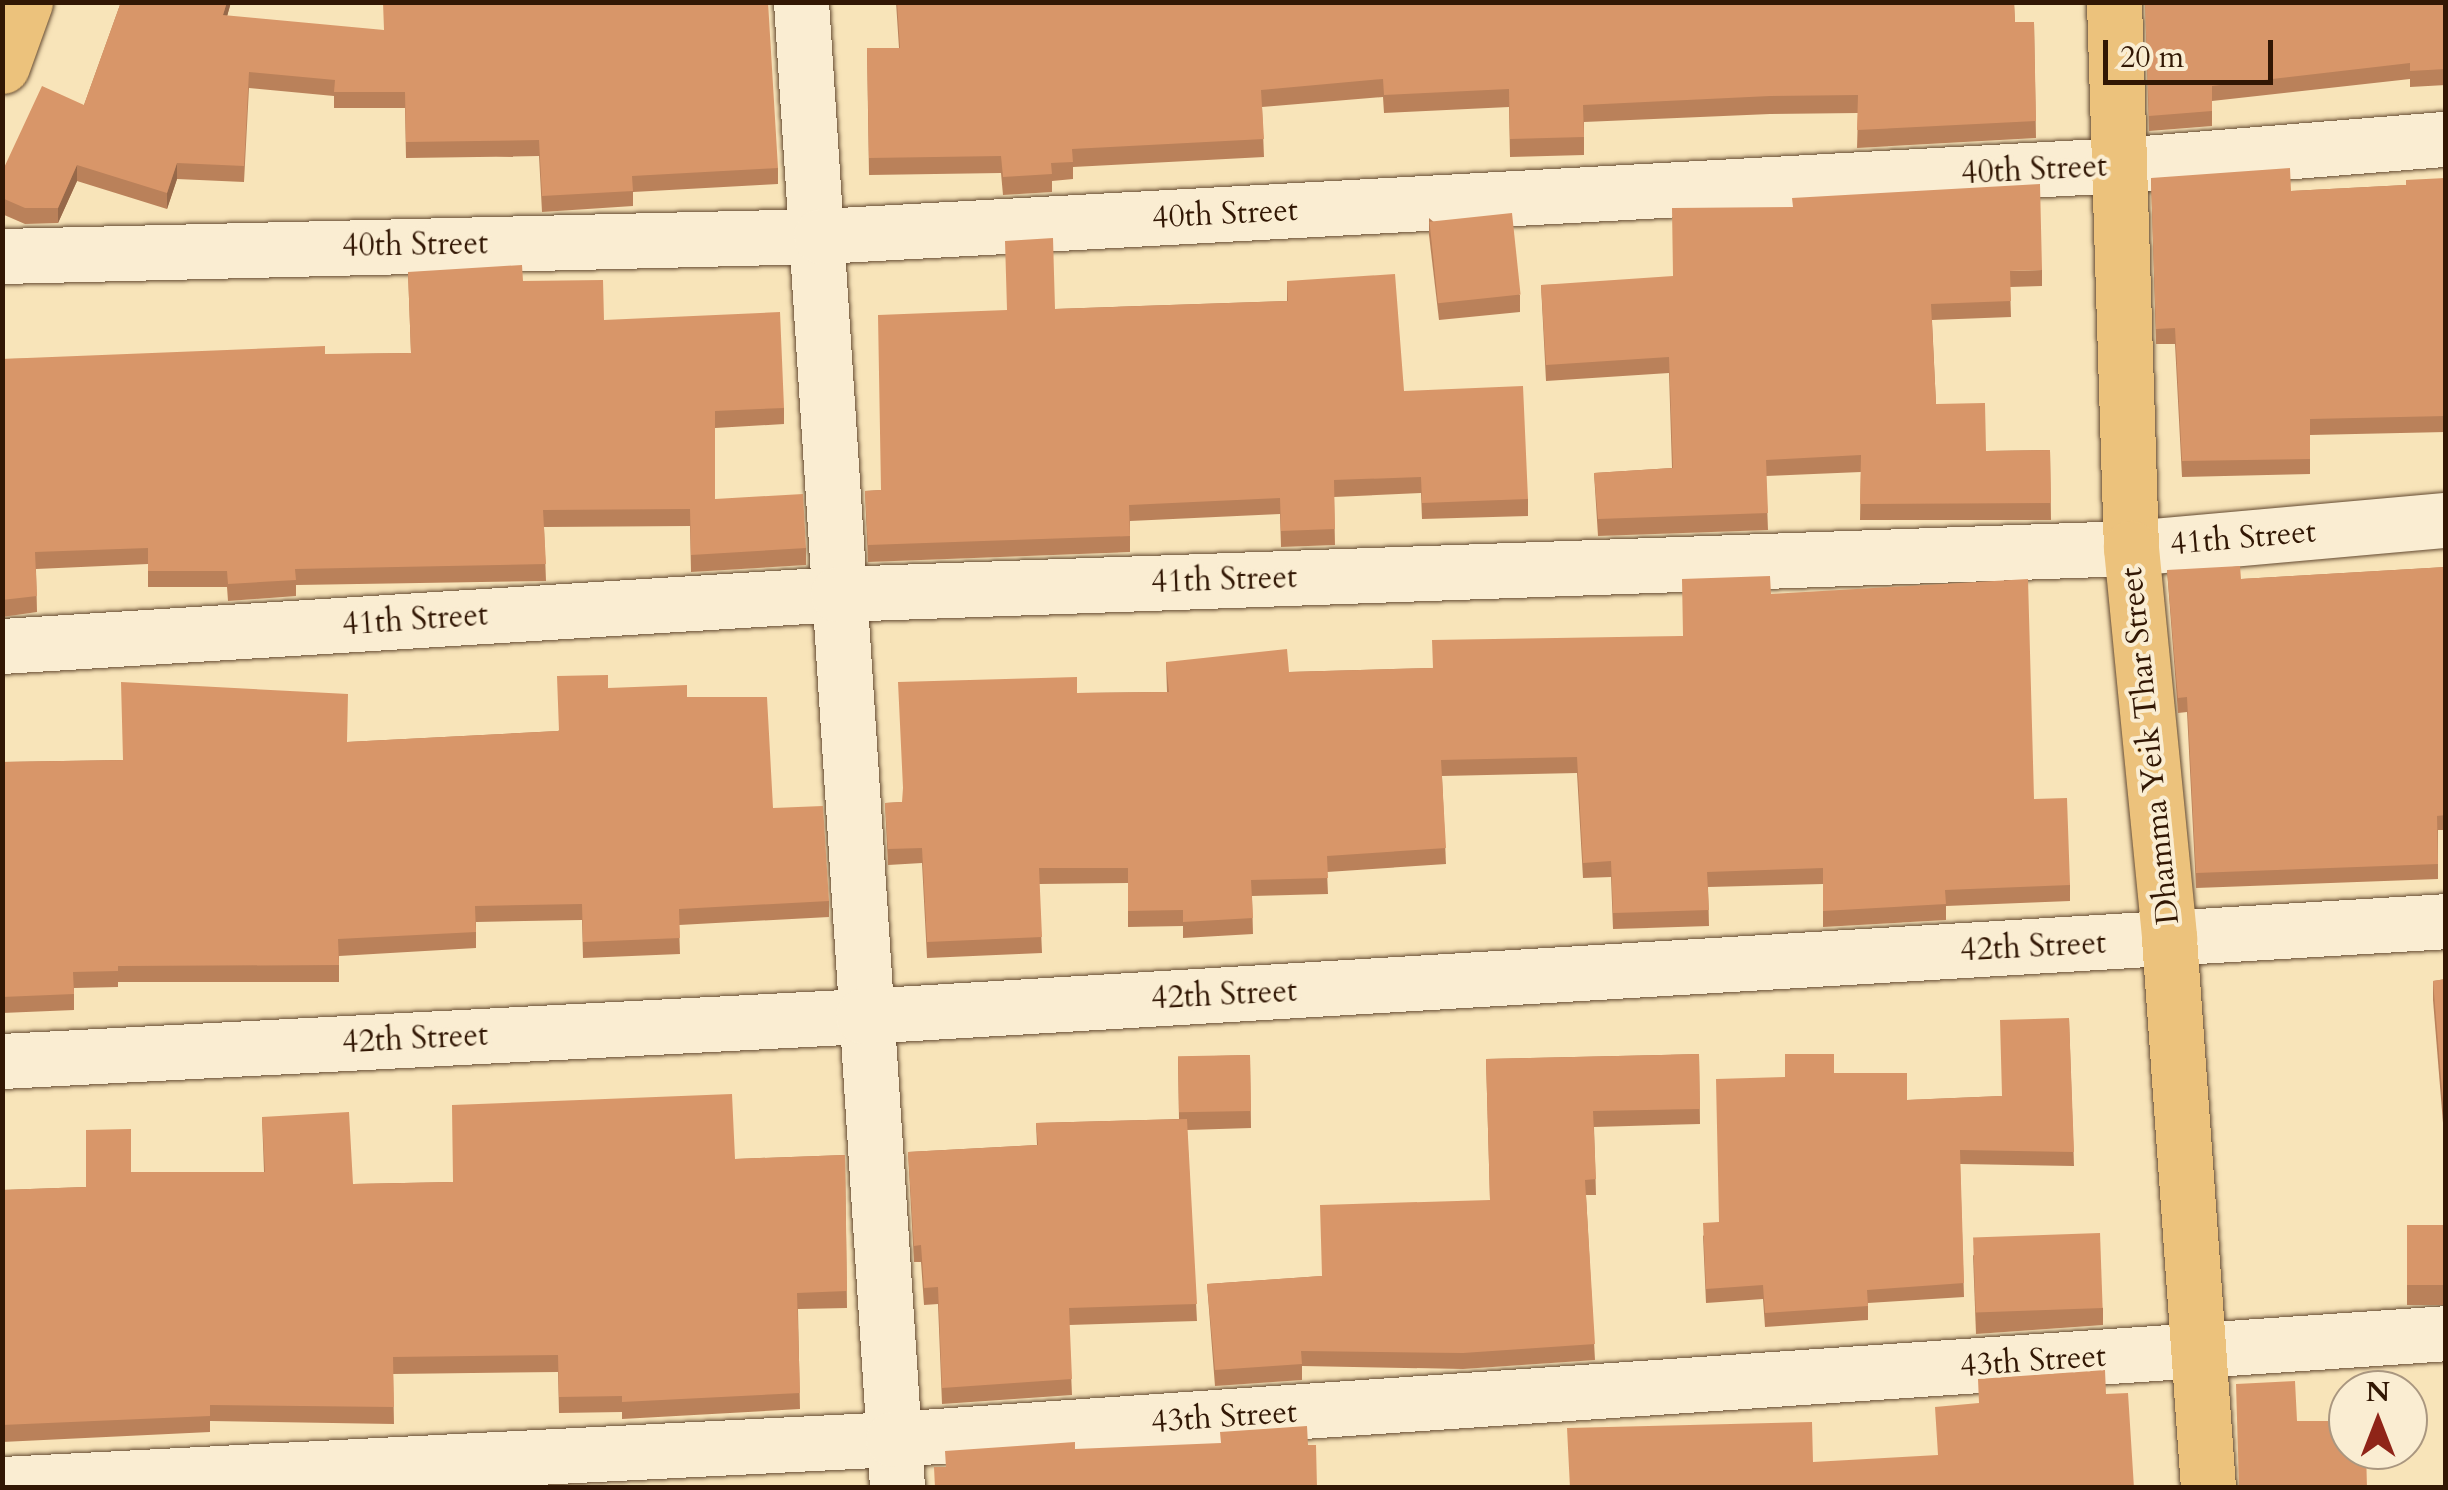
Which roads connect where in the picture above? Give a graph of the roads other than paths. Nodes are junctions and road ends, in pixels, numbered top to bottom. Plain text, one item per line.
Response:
1 (25, 2) edge
2 (801, 2) edge
3 (2114, 2) edge
4 (2, 66) edge
5 (2446, 138) edge
6 (2120, 165) junction
7 (821, 236) junction
8 (2, 256) edge
9 (2446, 520) edge
10 (2131, 548) junction
11 (838, 594) junction
12 (2, 646) edge
13 (2446, 921) edge
14 (2169, 938) junction
15 (863, 1016) junction
16 (2, 1060) edge
17 (2446, 1333) edge
18 (2197, 1350) junction
19 (895, 1463) edge
20 (2, 1484) edge
21 (2208, 1488) edge

1 - 4 main road
2 - 7 street
3 - 6 main road, Dhamma Yeik Thar Street
5 - 6 street, 40th Street
6 - 7 street, 40th Street
6 - 10 main road, Dhamma Yeik Thar Street
7 - 8 street, 40th Street
7 - 11 street
9 - 10 street, 41th Street
10 - 11 street, 41th Street
10 - 14 main road, Dhamma Yeik Thar Street
11 - 12 street, 41th Street
11 - 15 street
13 - 14 street, 42th Street
14 - 15 street, 42th Street
14 - 18 main road, Dhamma Yeik Thar Street
15 - 16 street, 42th Street
15 - 19 street
17 - 18 street, 43th Street
18 - 19 street, 43th Street
18 - 21 main road, Dhamma Yeik Thar Street
19 - 20 street, 43th Street

